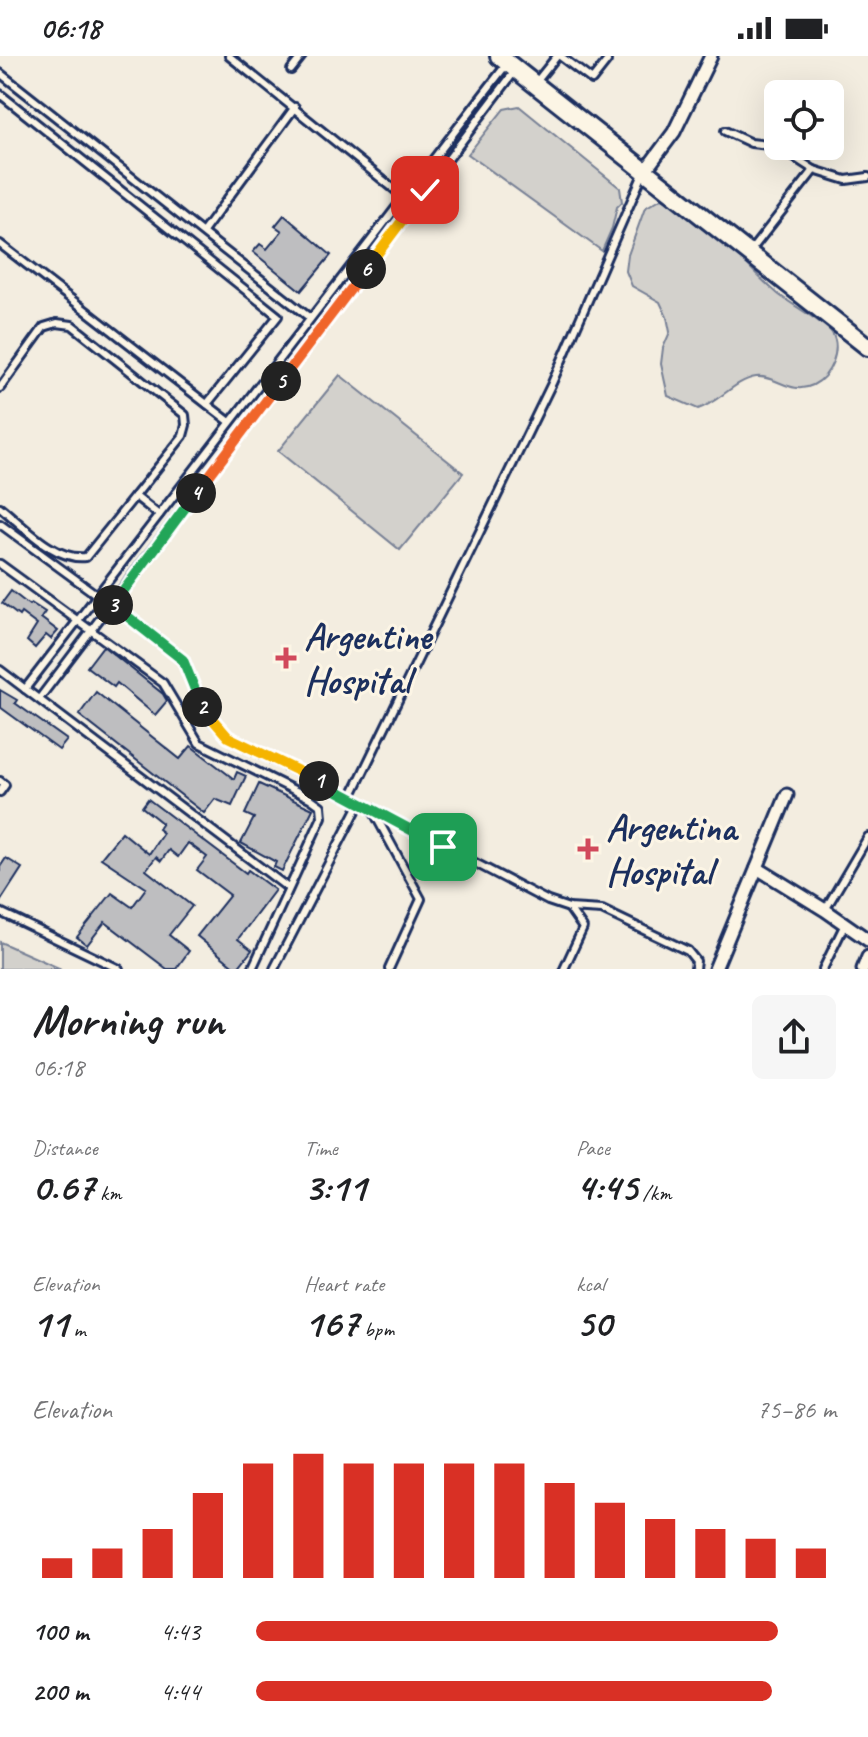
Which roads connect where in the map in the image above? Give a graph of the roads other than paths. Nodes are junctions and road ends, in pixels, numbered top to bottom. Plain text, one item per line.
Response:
1 (229, 56) edge
2 (302, 56) edge
3 (559, 56) edge
4 (711, 56) edge
5 (509, 61) edge
6 (607, 61) dead end
7 (291, 70) dead end
8 (0, 73) edge
9 (534, 84) junction
10 (0, 94) edge
11 (295, 107) junction
12 (725, 131) dead end
13 (814, 170) junction
14 (645, 171) junction
15 (868, 177) edge
16 (404, 197) junction
17 (203, 232) junction
18 (0, 244) edge
19 (749, 253) junction
20 (310, 318) junction
21 (868, 347) edge
22 (0, 388) edge
23 (207, 404) junction
24 (230, 422) junction
25 (135, 496) junction
26 (0, 507) edge
27 (159, 515) junction
28 (0, 524) edge
29 (0, 564) edge
30 (97, 595) junction
31 (112, 604) junction
32 (77, 621) junction
33 (91, 632) junction
34 (0, 670) edge
35 (25, 689) junction
36 (39, 699) junction
37 (0, 781) edge
38 (0, 792) edge
39 (787, 795) dead end
40 (351, 797) junction
41 (360, 803) junction
42 (372, 809) junction
43 (868, 837) edge
44 (757, 868) junction
45 (288, 888) junction
46 (569, 908) junction
47 (825, 910) junction
48 (0, 912) edge
49 (845, 924) junction
50 (868, 940) edge
51 (868, 957) edge
52 (119, 969) edge
53 (252, 969) edge
54 (274, 969) edge
55 (389, 969) edge
56 (564, 969) edge
57 (695, 969) edge
58 (715, 969) edge
59 (823, 969) edge
60 (863, 969) edge

1 - 11 lane
2 - 7 lane
3 - 6 lane
3 - 9 lane
4 - 14 street
5 - 9 main road
5 - 16 lane
5 - 31 lane
8 - 17 lane
9 - 14 main road
10 - 23 lane
11 - 16 lane
11 - 17 lane
12 - 13 lane
13 - 15 lane
13 - 19 lane
14 - 19 main road
14 - 40 lane
16 - 20 lane
17 - 20 lane
18 - 23 lane
19 - 21 main road
20 - 24 lane
22 - 25 lane
23 - 24 lane
24 - 27 lane
25 - 26 lane
25 - 27 lane
27 - 30 lane
28 - 30 lane
29 - 32 lane
30 - 32 lane
31 - 33 lane
31 - 40 lane
32 - 33 lane
32 - 35 lane
33 - 36 lane
33 - 45 lane
34 - 35 lane
35 - 36 lane
36 - 45 lane
37 - 38 lane
39 - 44 street
40 - 41 lane
41 - 42 lane
41 - 54 lane
42 - 46 lane
42 - 55 lane
43 - 47 lane
44 - 47 street
44 - 58 street
45 - 53 lane
46 - 56 lane
46 - 57 lane
47 - 49 street
48 - 52 lane
49 - 50 street
49 - 59 lane
51 - 60 street

